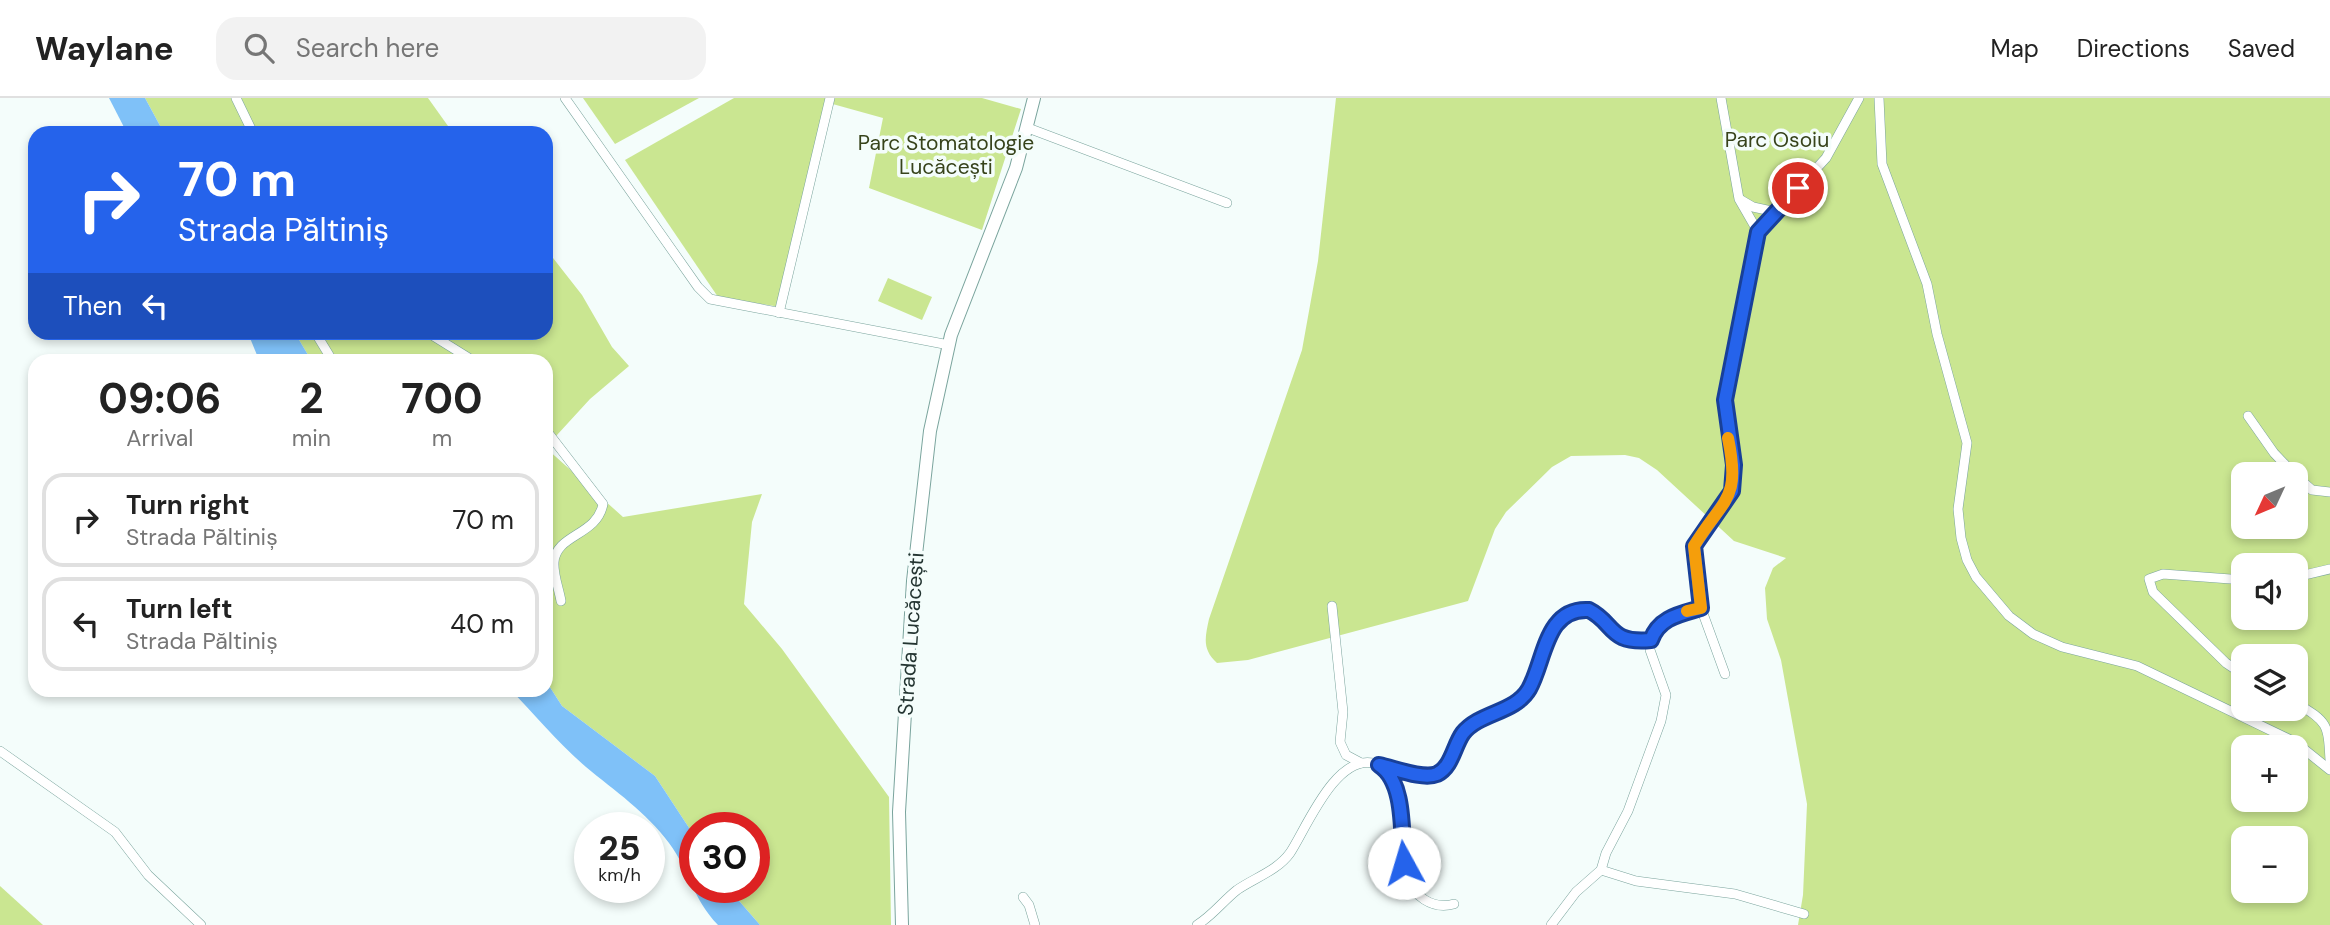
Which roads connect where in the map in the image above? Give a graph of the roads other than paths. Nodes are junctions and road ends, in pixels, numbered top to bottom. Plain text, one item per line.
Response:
1 (236, 98) edge
2 (565, 98) edge
3 (830, 98) edge
4 (1034, 98) edge
5 (1721, 98) edge
6 (1859, 98) edge
7 (1879, 98) edge
8 (250, 126) edge
9 (1028, 128) junction
10 (1739, 199) junction
11 (1227, 203) dead end
12 (1776, 212) junction
13 (1758, 232) junction
14 (779, 313) junction
15 (440, 340) edge
16 (949, 345) junction
17 (462, 354) edge
18 (2248, 416) dead end
19 (553, 439) edge
20 (2283, 462) edge
21 (2308, 486) edge
22 (2330, 492) edge
23 (2330, 569) edge
24 (2308, 574) edge
25 (2231, 579) edge
26 (561, 601) dead end
27 (1332, 606) dead end
28 (1701, 608) junction
29 (1651, 640) junction
30 (2231, 666) edge
31 (1724, 674) dead end
32 (2308, 710) edge
33 (0, 751) edge
34 (2330, 760) edge
35 (1361, 763) junction
36 (1379, 765) junction
37 (2330, 770) edge
38 (1601, 870) junction
39 (1023, 897) dead end
40 (1454, 904) dead end
41 (1804, 914) dead end
42 (201, 925) edge
43 (902, 925) edge
44 (1035, 925) edge
45 (1197, 925) edge
46 (1551, 925) edge

1 - 8 street
2 - 14 street
3 - 14 street
4 - 9 main road, Strada Lucăcești
5 - 10 street
6 - 12 street
7 - 37 street
9 - 11 street
9 - 16 main road, Strada Lucăcești
10 - 12 street
10 - 13 street
12 - 13 street
13 - 28 street
14 - 16 street
15 - 17 street
16 - 43 main road, Strada Lucăcești
18 - 20 street
19 - 26 street
21 - 22 street
23 - 24 street
25 - 30 street
27 - 35 street
28 - 29 street
28 - 31 street
29 - 36 street
29 - 38 street
32 - 34 street
33 - 42 street
35 - 36 street
35 - 45 street
36 - 40 street
38 - 41 street
38 - 46 street
39 - 44 street

